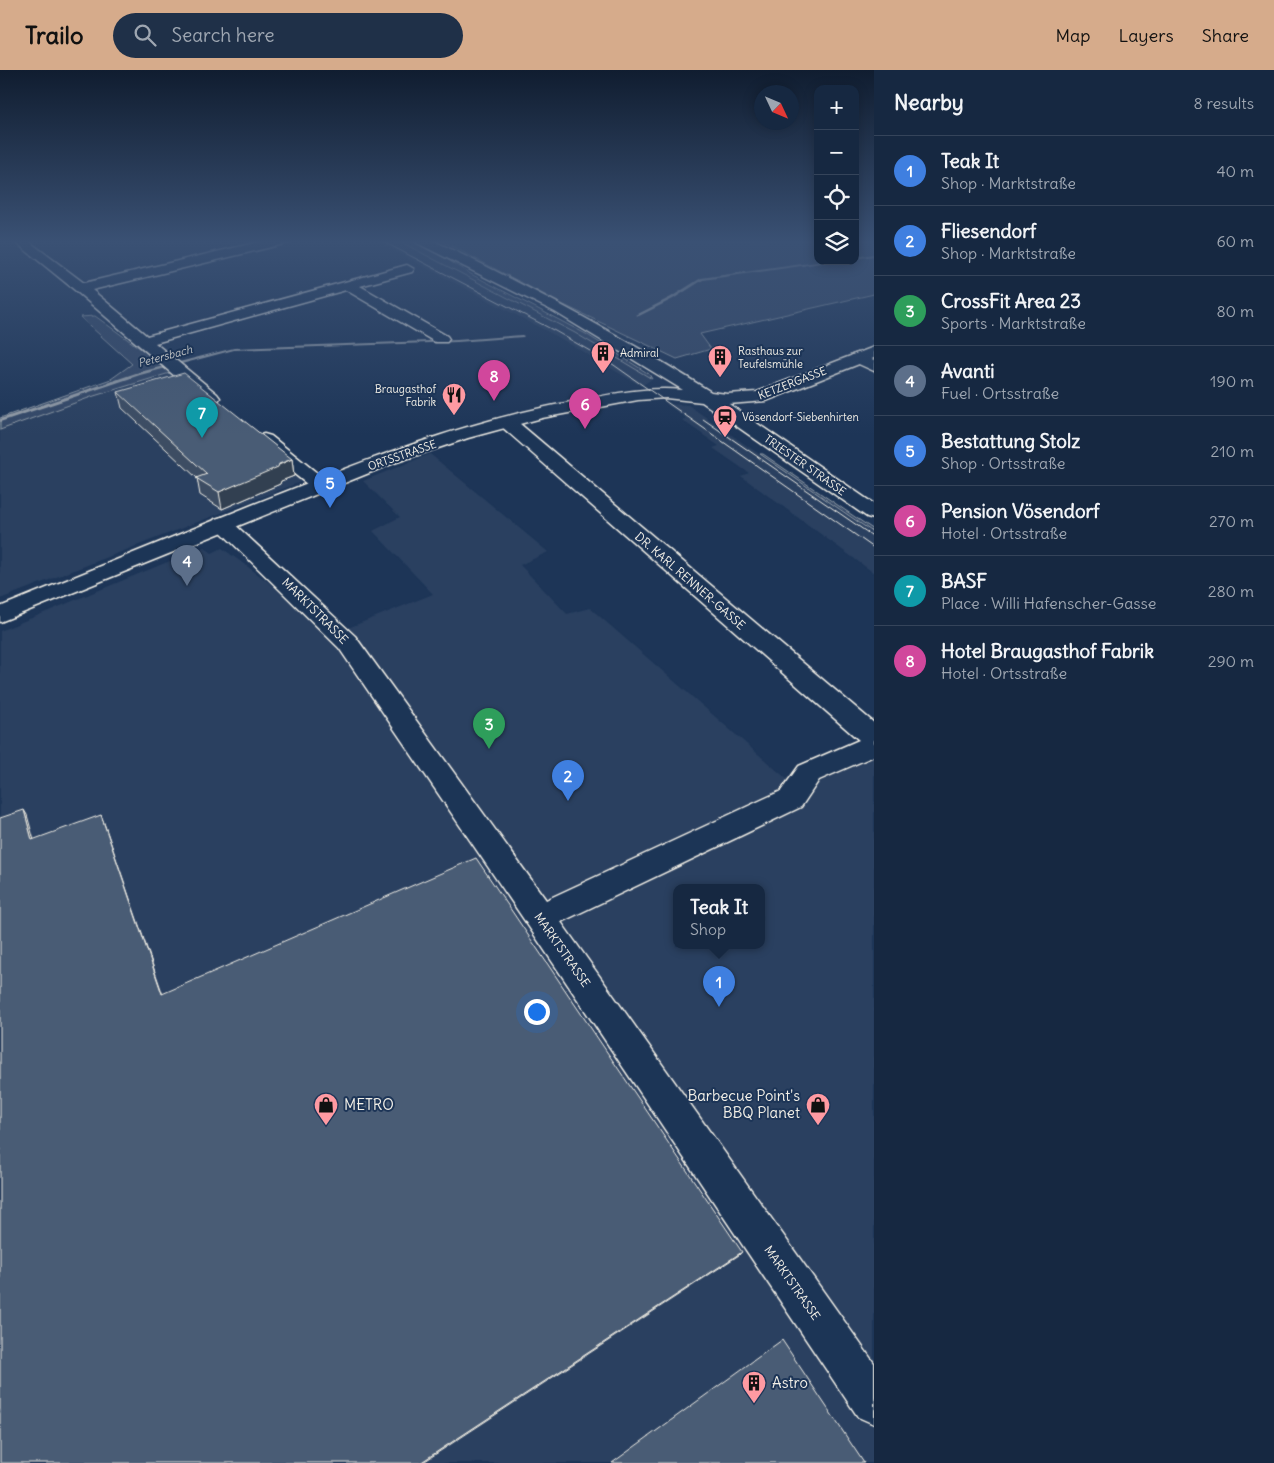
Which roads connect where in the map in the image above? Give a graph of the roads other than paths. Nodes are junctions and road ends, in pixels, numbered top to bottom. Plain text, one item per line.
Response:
1 (102, 305) edge
2 (275, 305) edge
3 (380, 305) edge
4 (551, 305) edge
5 (441, 339) dead end
6 (145, 340) junction
7 (874, 352) edge
8 (858, 358) junction
9 (874, 366) edge
10 (777, 391) junction
11 (707, 397) junction
12 (226, 410) edge
13 (506, 422) junction
14 (248, 427) edge
15 (753, 428) junction
16 (320, 485) junction
17 (874, 513) edge
18 (222, 523) junction
19 (0, 615) edge
20 (874, 738) edge
21 (874, 745) edge
22 (540, 916) junction
23 (874, 1401) edge

1 - 6 street
2 - 6 street
3 - 5 street
4 - 11 street, TRIESTER STRASSE
6 - 12 street
7 - 8 street, KETZERGASSE
8 - 9 street
8 - 10 street, KETZERGASSE
10 - 11 street, KETZERGASSE
10 - 15 street
11 - 13 street, ORTSSTRASSE
11 - 15 street, TRIESTER STRASSE
13 - 16 street, ORTSSTRASSE
13 - 20 street, DR. KARL RENNER-GASSE
14 - 16 street
15 - 17 street, TRIESTER STRASSE
16 - 18 street, ORTSSTRASSE
18 - 19 street, ORTSSTRASSE
18 - 22 street, MARKTSTRASSE
21 - 22 street
22 - 23 street, MARKTSTRASSE

